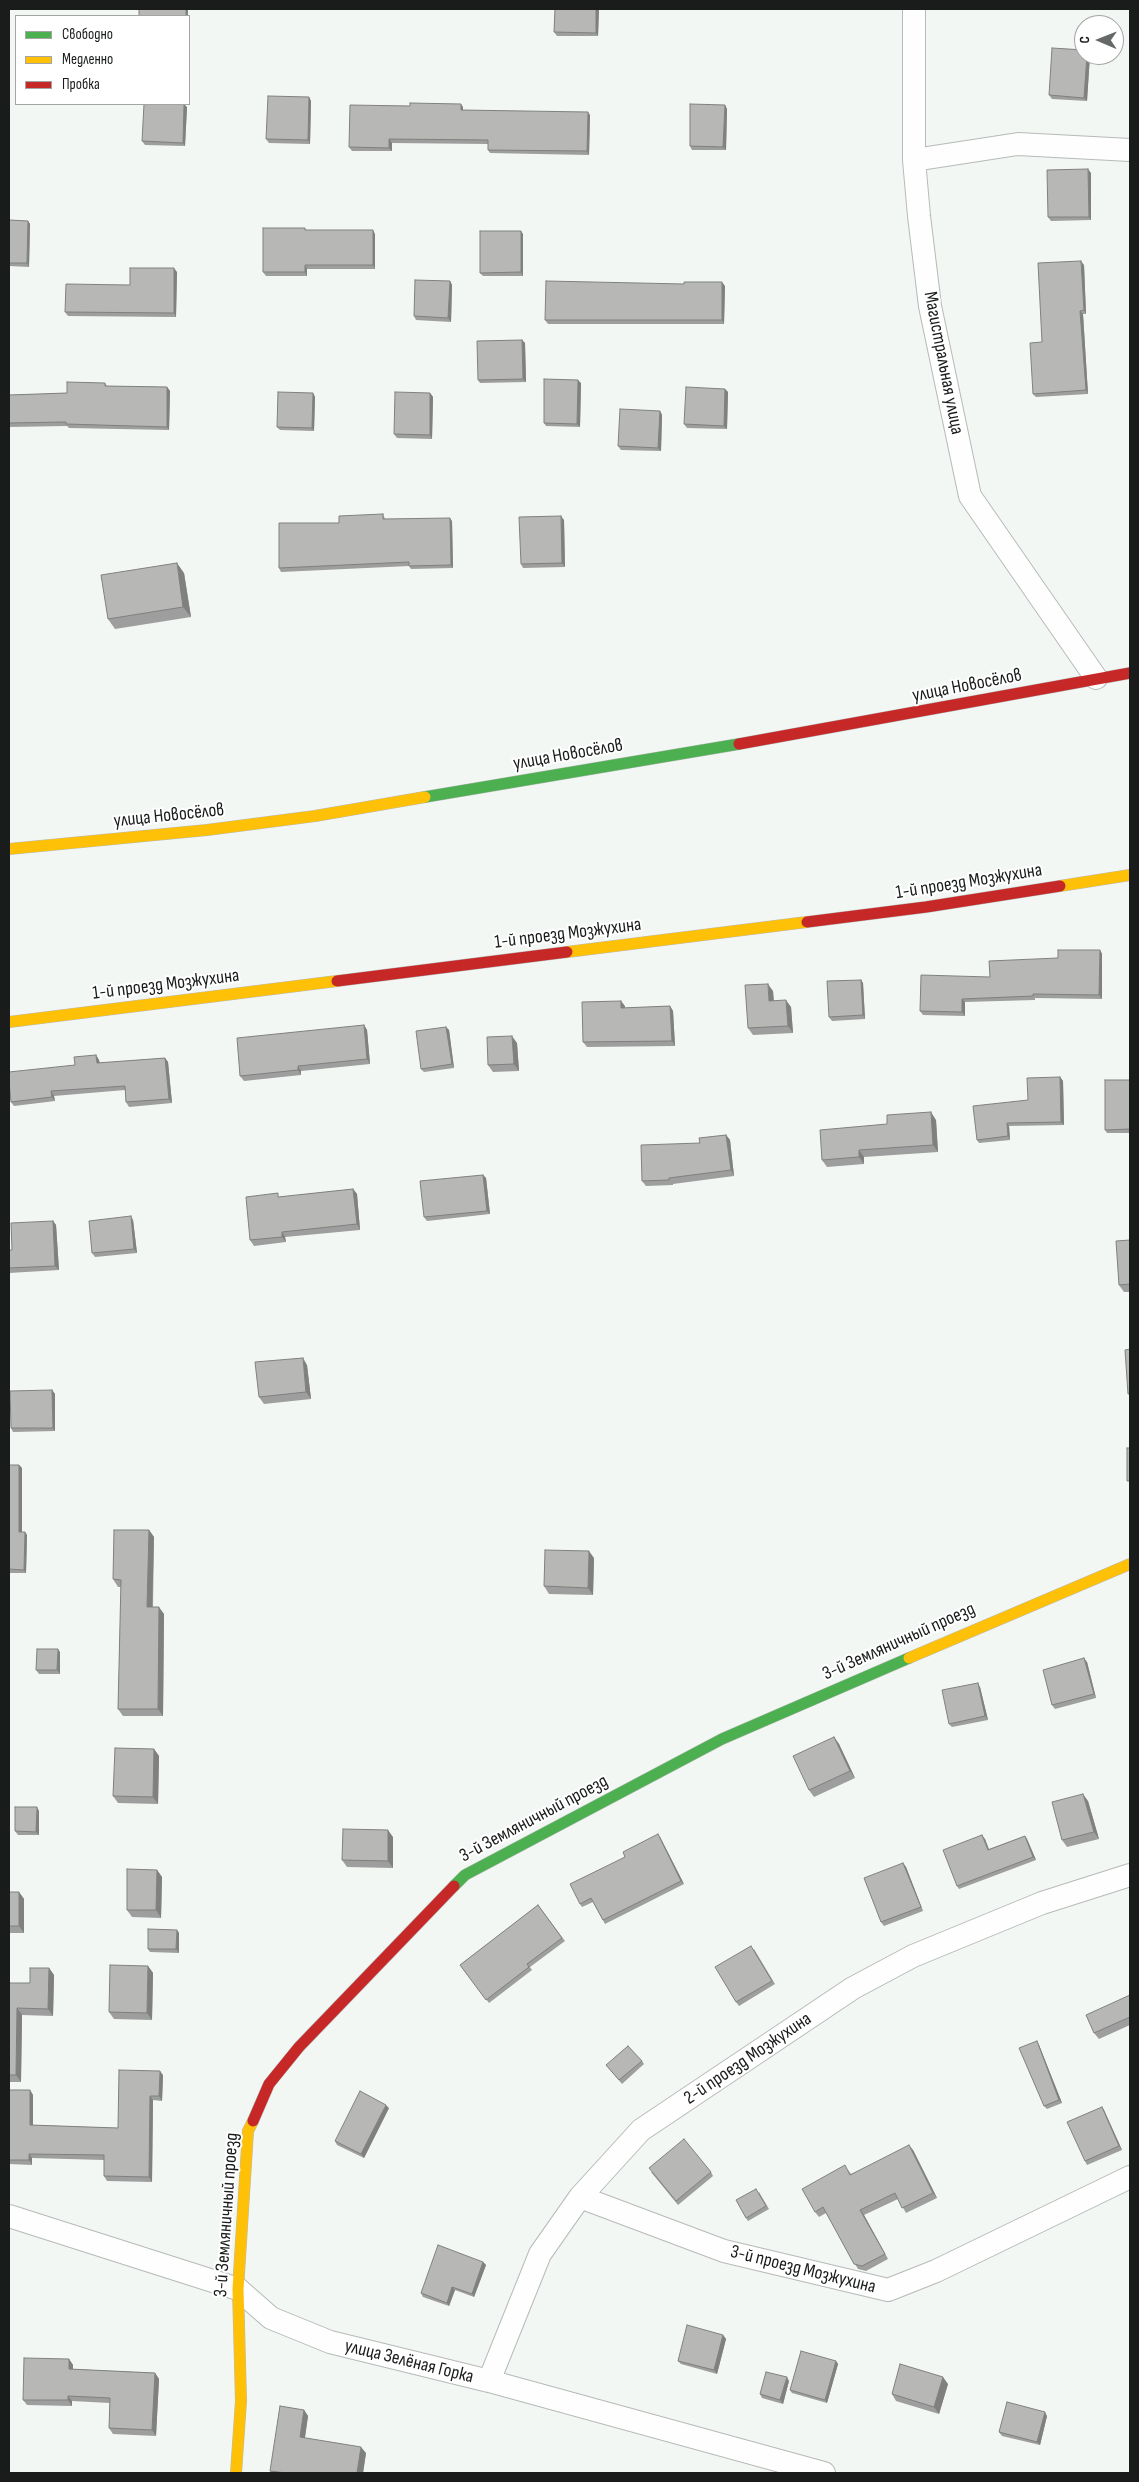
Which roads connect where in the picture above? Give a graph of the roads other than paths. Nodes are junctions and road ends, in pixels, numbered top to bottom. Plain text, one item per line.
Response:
1 (914, 9) edge
2 (1130, 150) edge
3 (914, 160) junction
4 (1130, 673) edge
5 (1096, 678) junction
6 (9, 849) edge
7 (1130, 875) edge
8 (9, 1022) edge
9 (1130, 1564) edge
10 (1130, 1875) edge
11 (1130, 2177) edge
12 (580, 2197) junction
13 (9, 2216) edge
14 (238, 2289) junction
15 (489, 2381) junction
16 (236, 2473) edge
17 (824, 2473) edge

1 - 3 street, Магистральная улица
2 - 3 street
3 - 5 street, Магистральная улица
4 - 5 street, улица Новосёлов
5 - 6 street, улица Новосёлов
7 - 8 street, 1-й проезд Мозжухина
9 - 14 street, 3-й Земляничный проезд
10 - 12 street, 2-й проезд Мозжухина
11 - 12 street, 3-й проезд Мозжухина
12 - 15 street, 2-й проезд Мозжухина
13 - 14 street, улица Зелёная Горка
14 - 15 street, улица Зелёная Горка
14 - 16 street, 3-й Земляничный проезд
15 - 17 street, улица Зелёная Горка

